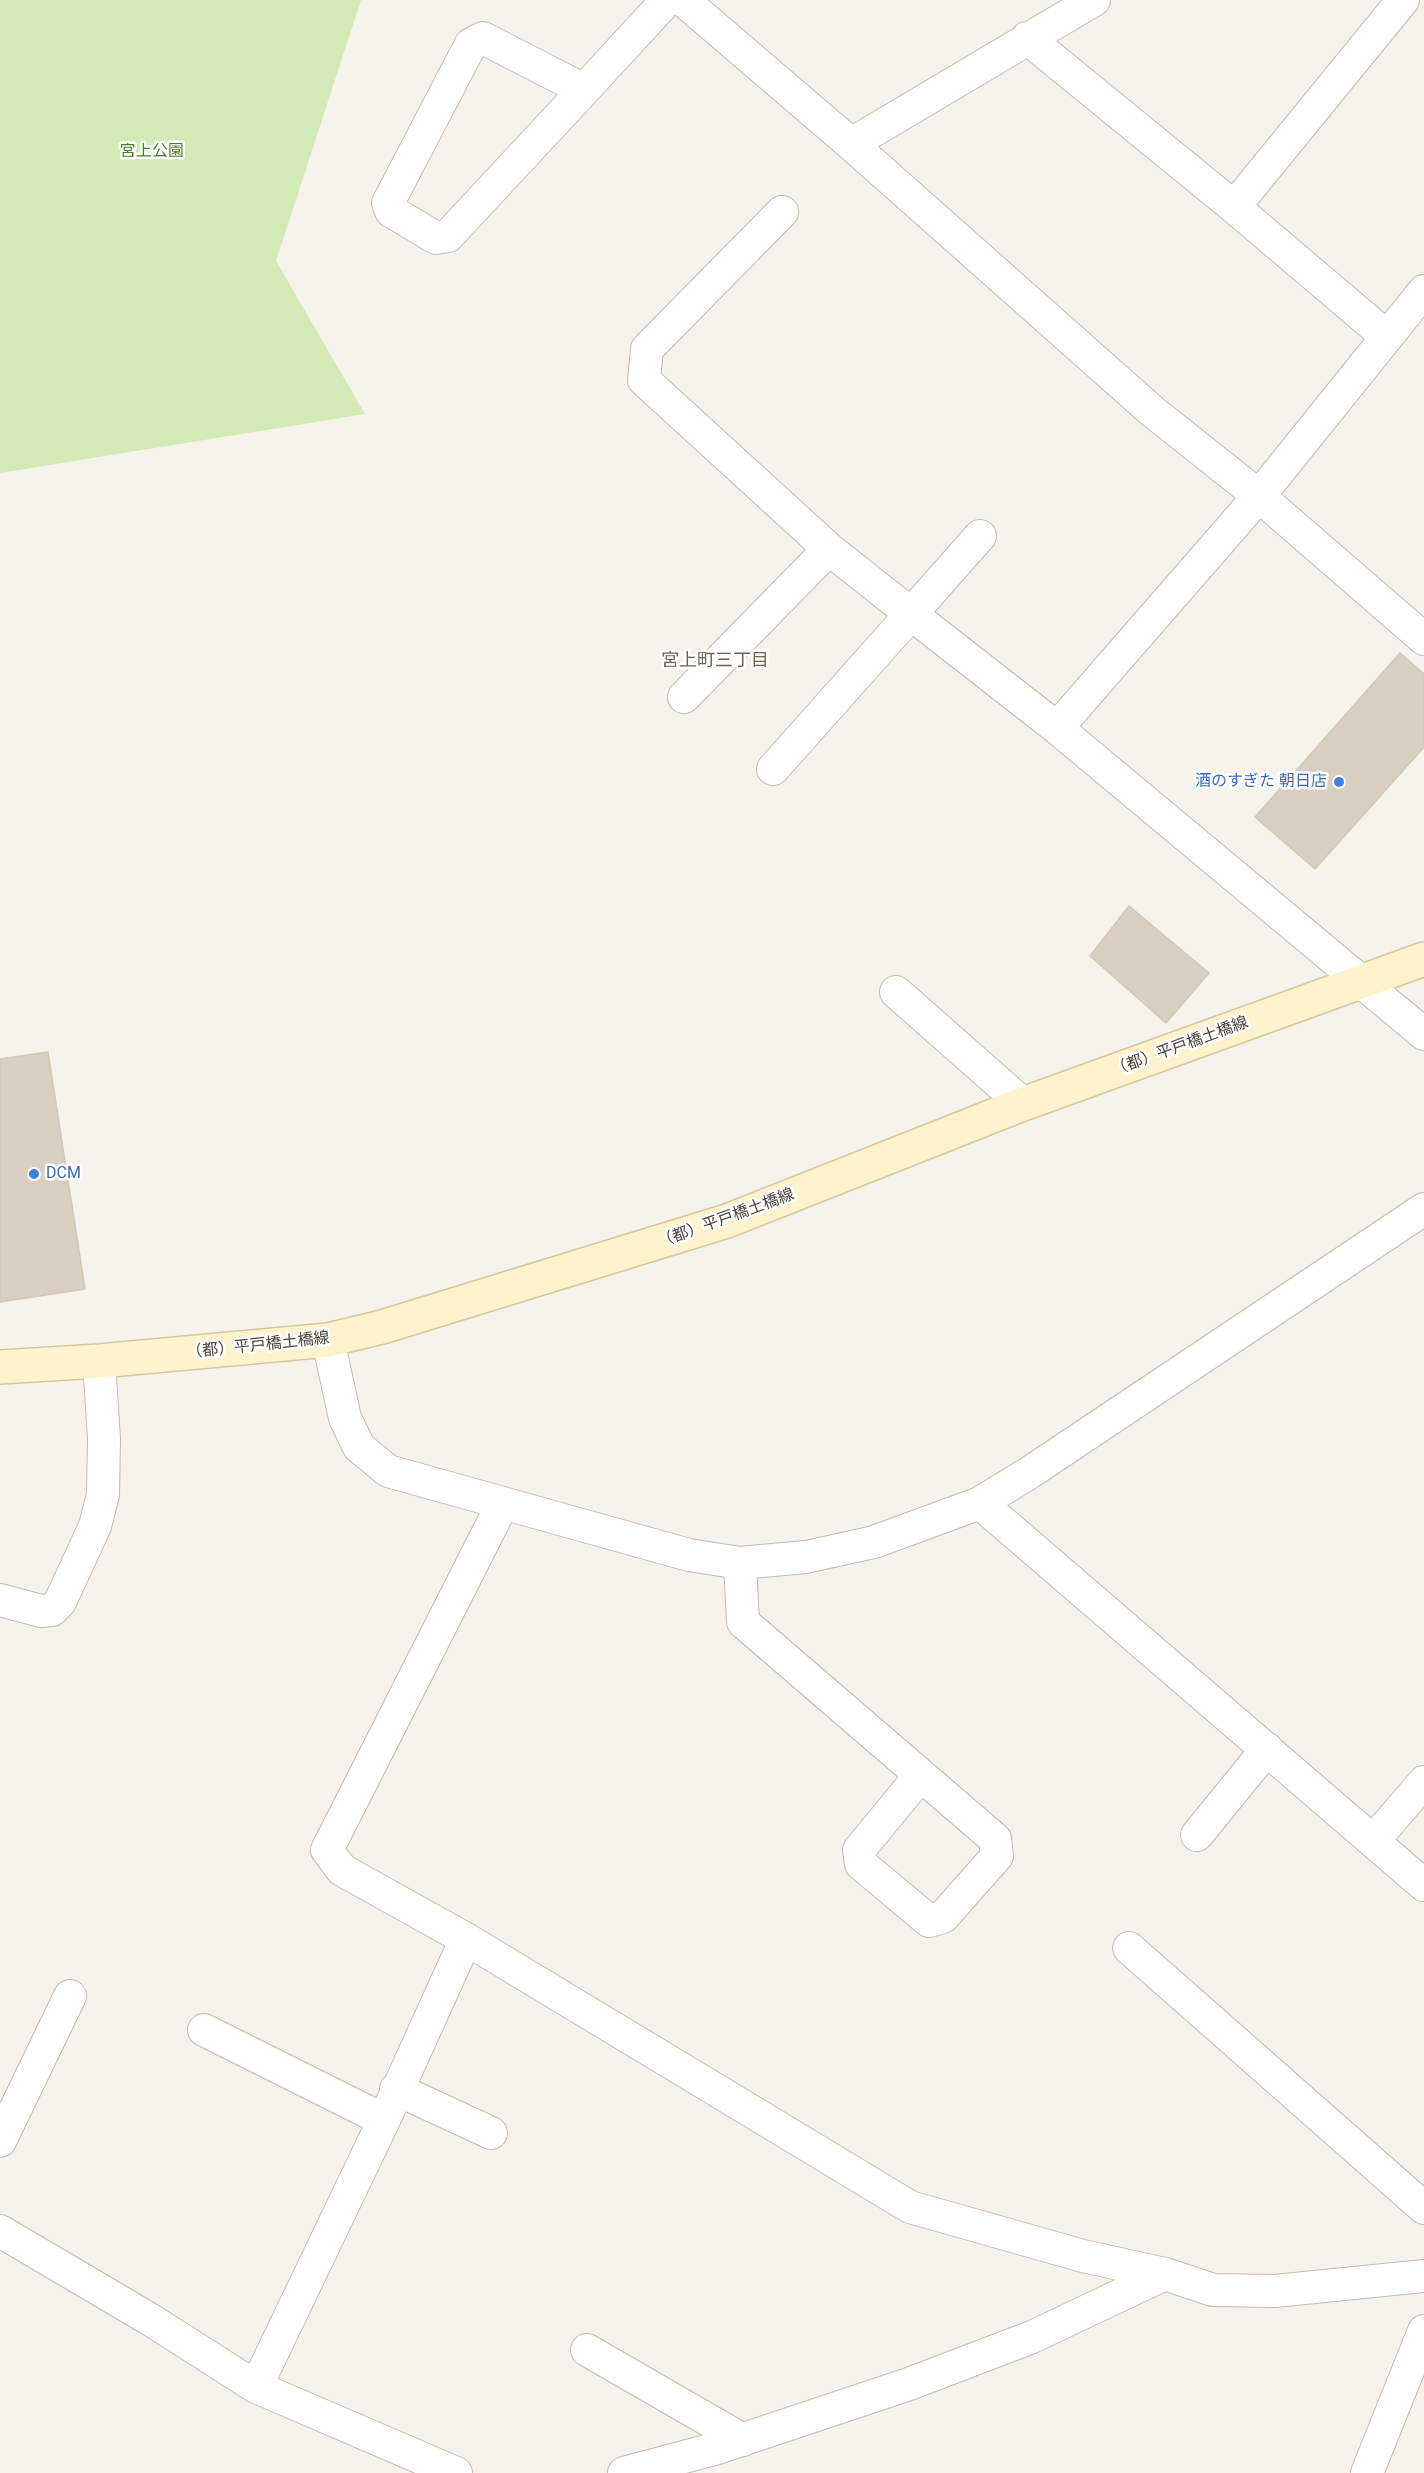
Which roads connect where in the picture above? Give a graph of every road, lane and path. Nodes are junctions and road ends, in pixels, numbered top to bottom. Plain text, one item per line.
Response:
1 (667, 0) edge
2 (683, 0) edge
3 (1094, 0) edge
4 (1403, 0) edge
5 (1027, 38) junction
6 (584, 90) junction
7 (851, 144) junction
8 (1234, 207) junction
9 (782, 212) dead end
10 (1424, 291) edge
11 (1386, 336) junction
12 (1258, 496) junction
13 (980, 536) dead end
14 (830, 549) junction
15 (911, 614) junction
16 (1424, 639) edge
17 (684, 697) dead end
18 (1057, 728) junction
19 (773, 769) dead end
20 (1424, 959) edge
21 (1361, 982) junction
22 (896, 992) dead end
23 (1424, 1034) edge
24 (1023, 1104) junction
25 (1424, 1209) edge
26 (328, 1340) junction
27 (99, 1361) junction
28 (0, 1367) edge
29 (503, 1503) junction
30 (980, 1503) junction
31 (740, 1563) junction
32 (0, 1599) edge
33 (1267, 1749) junction
34 (920, 1776) junction
35 (1424, 1782) edge
36 (1197, 1835) dead end
37 (1374, 1840) junction
38 (1424, 1885) edge
39 (466, 1939) junction
40 (1129, 1948) dead end
41 (70, 1996) dead end
42 (204, 2030) dead end
43 (396, 2089) junction
44 (384, 2120) junction
45 (491, 2133) dead end
46 (0, 2141) edge
47 (1424, 2208) edge
48 (0, 2231) edge
49 (1164, 2274) junction
50 (1424, 2276) edge
51 (1424, 2331) edge
52 (587, 2350) dead end
53 (255, 2386) junction
54 (743, 2440) junction
55 (456, 2473) edge
56 (624, 2473) edge
57 (1367, 2473) edge

1 - 6 street
2 - 7 street
3 - 5 street
4 - 8 street
5 - 7 street
5 - 8 street
6 - 6 street
7 - 12 street
8 - 11 street
9 - 14 street
10 - 11 street
11 - 12 street
12 - 16 street
12 - 18 street
13 - 15 street
14 - 15 street
14 - 17 street
15 - 18 street
15 - 19 street
18 - 21 street
20 - 21 street, （都）平戸橋土橋線
21 - 23 street
21 - 24 street, （都）平戸橋土橋線
22 - 24 street
24 - 26 street, （都）平戸橋土橋線
25 - 30 street
26 - 27 street, （都）平戸橋土橋線
26 - 29 street
27 - 28 street, （都）平戸橋土橋線
27 - 32 street
29 - 31 street
29 - 39 street
30 - 31 street
30 - 33 street
31 - 34 street
33 - 36 street
33 - 37 street
34 - 34 street
35 - 37 street
37 - 38 street
39 - 43 street
39 - 49 street
40 - 47 street
41 - 46 street
42 - 44 street
43 - 44 street
43 - 45 street
44 - 53 street
48 - 53 street
49 - 50 street
49 - 54 street
51 - 57 street
52 - 54 street
53 - 55 street
54 - 56 street

